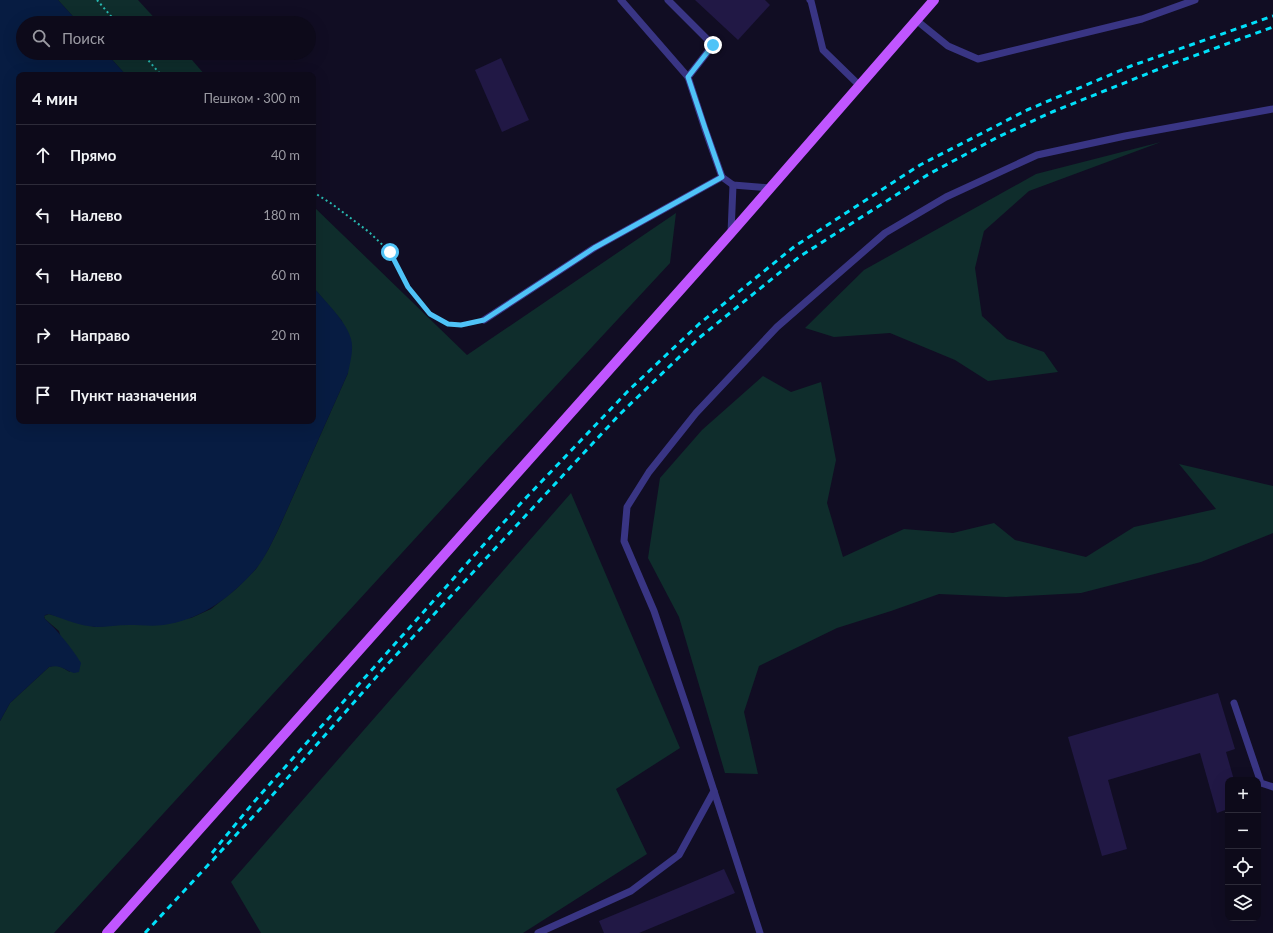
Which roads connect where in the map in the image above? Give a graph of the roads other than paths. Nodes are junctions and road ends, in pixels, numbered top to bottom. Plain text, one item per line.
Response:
1 (621, 0) edge
2 (668, 0) edge
3 (811, 0) edge
4 (934, 0) edge
5 (1195, 0) edge
6 (916, 20) junction
7 (688, 77) junction
8 (860, 86) junction
9 (1273, 109) edge
10 (722, 177) junction
11 (733, 186) junction
12 (770, 188) junction
13 (731, 233) junction
14 (484, 320) road end
15 (1234, 703) dead end
16 (1273, 787) edge
17 (714, 791) junction
18 (107, 933) edge
19 (538, 933) edge
20 (760, 933) edge

1 - 7 lane
2 - 7 lane
3 - 8 lane
4 - 6 main road
5 - 6 lane
6 - 8 main road
7 - 10 lane
8 - 12 main road
9 - 17 lane
10 - 11 lane
10 - 14 lane
11 - 12 lane
11 - 13 lane
12 - 13 main road
13 - 18 main road
15 - 16 lane
17 - 19 lane
17 - 20 lane

